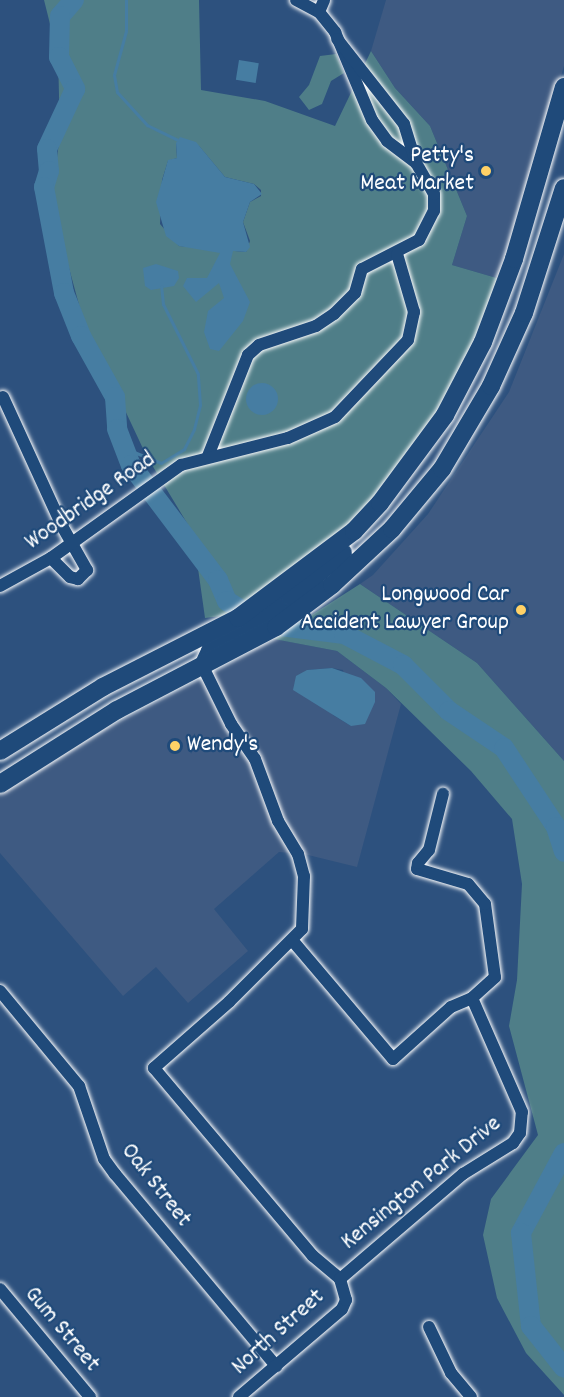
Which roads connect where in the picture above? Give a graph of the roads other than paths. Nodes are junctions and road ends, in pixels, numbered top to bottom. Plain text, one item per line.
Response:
1 (296, 0) edge
2 (324, 0) edge
3 (319, 12) junction
4 (338, 39) junction
5 (564, 87) edge
6 (416, 163) junction
7 (564, 188) edge
8 (398, 254) junction
9 (3, 397) dead end
10 (445, 415) junction
11 (467, 430) junction
12 (208, 456) junction
13 (354, 531) junction
14 (74, 543) junction
15 (51, 558) junction
16 (0, 586) edge
17 (203, 667) junction
18 (0, 750) edge
19 (0, 784) edge
20 (443, 794) dead end
21 (292, 940) junction
22 (0, 991) edge
23 (472, 998) junction
24 (340, 1279) junction
25 (0, 1289) edge
26 (346, 1300) joint
27 (429, 1327) dead end
28 (276, 1366) junction
29 (90, 1397) edge
30 (239, 1397) edge
31 (471, 1397) edge

1 - 3 street
2 - 3 street
3 - 4 street
4 - 6 street
4 - 6 street
5 - 10 main road
6 - 8 street
7 - 11 main road
8 - 12 street
8 - 12 street, Woodbridge Road
9 - 14 street
10 - 11 street
10 - 13 main road
11 - 17 main road
12 - 14 street, Woodbridge Road
13 - 17 main road
13 - 18 main road
14 - 15 street, Woodbridge Road
14 - 15 street
15 - 16 street, Woodbridge Road
17 - 19 main road
17 - 21 street
20 - 23 street
21 - 23 street
21 - 24 street
22 - 28 street, Oak Street
23 - 24 street, Kensington Park Drive
24 - 26 street, Kensington Park Drive
25 - 29 street, Gum Street
26 - 28 street, North Street
27 - 31 street
28 - 30 street, North Street

